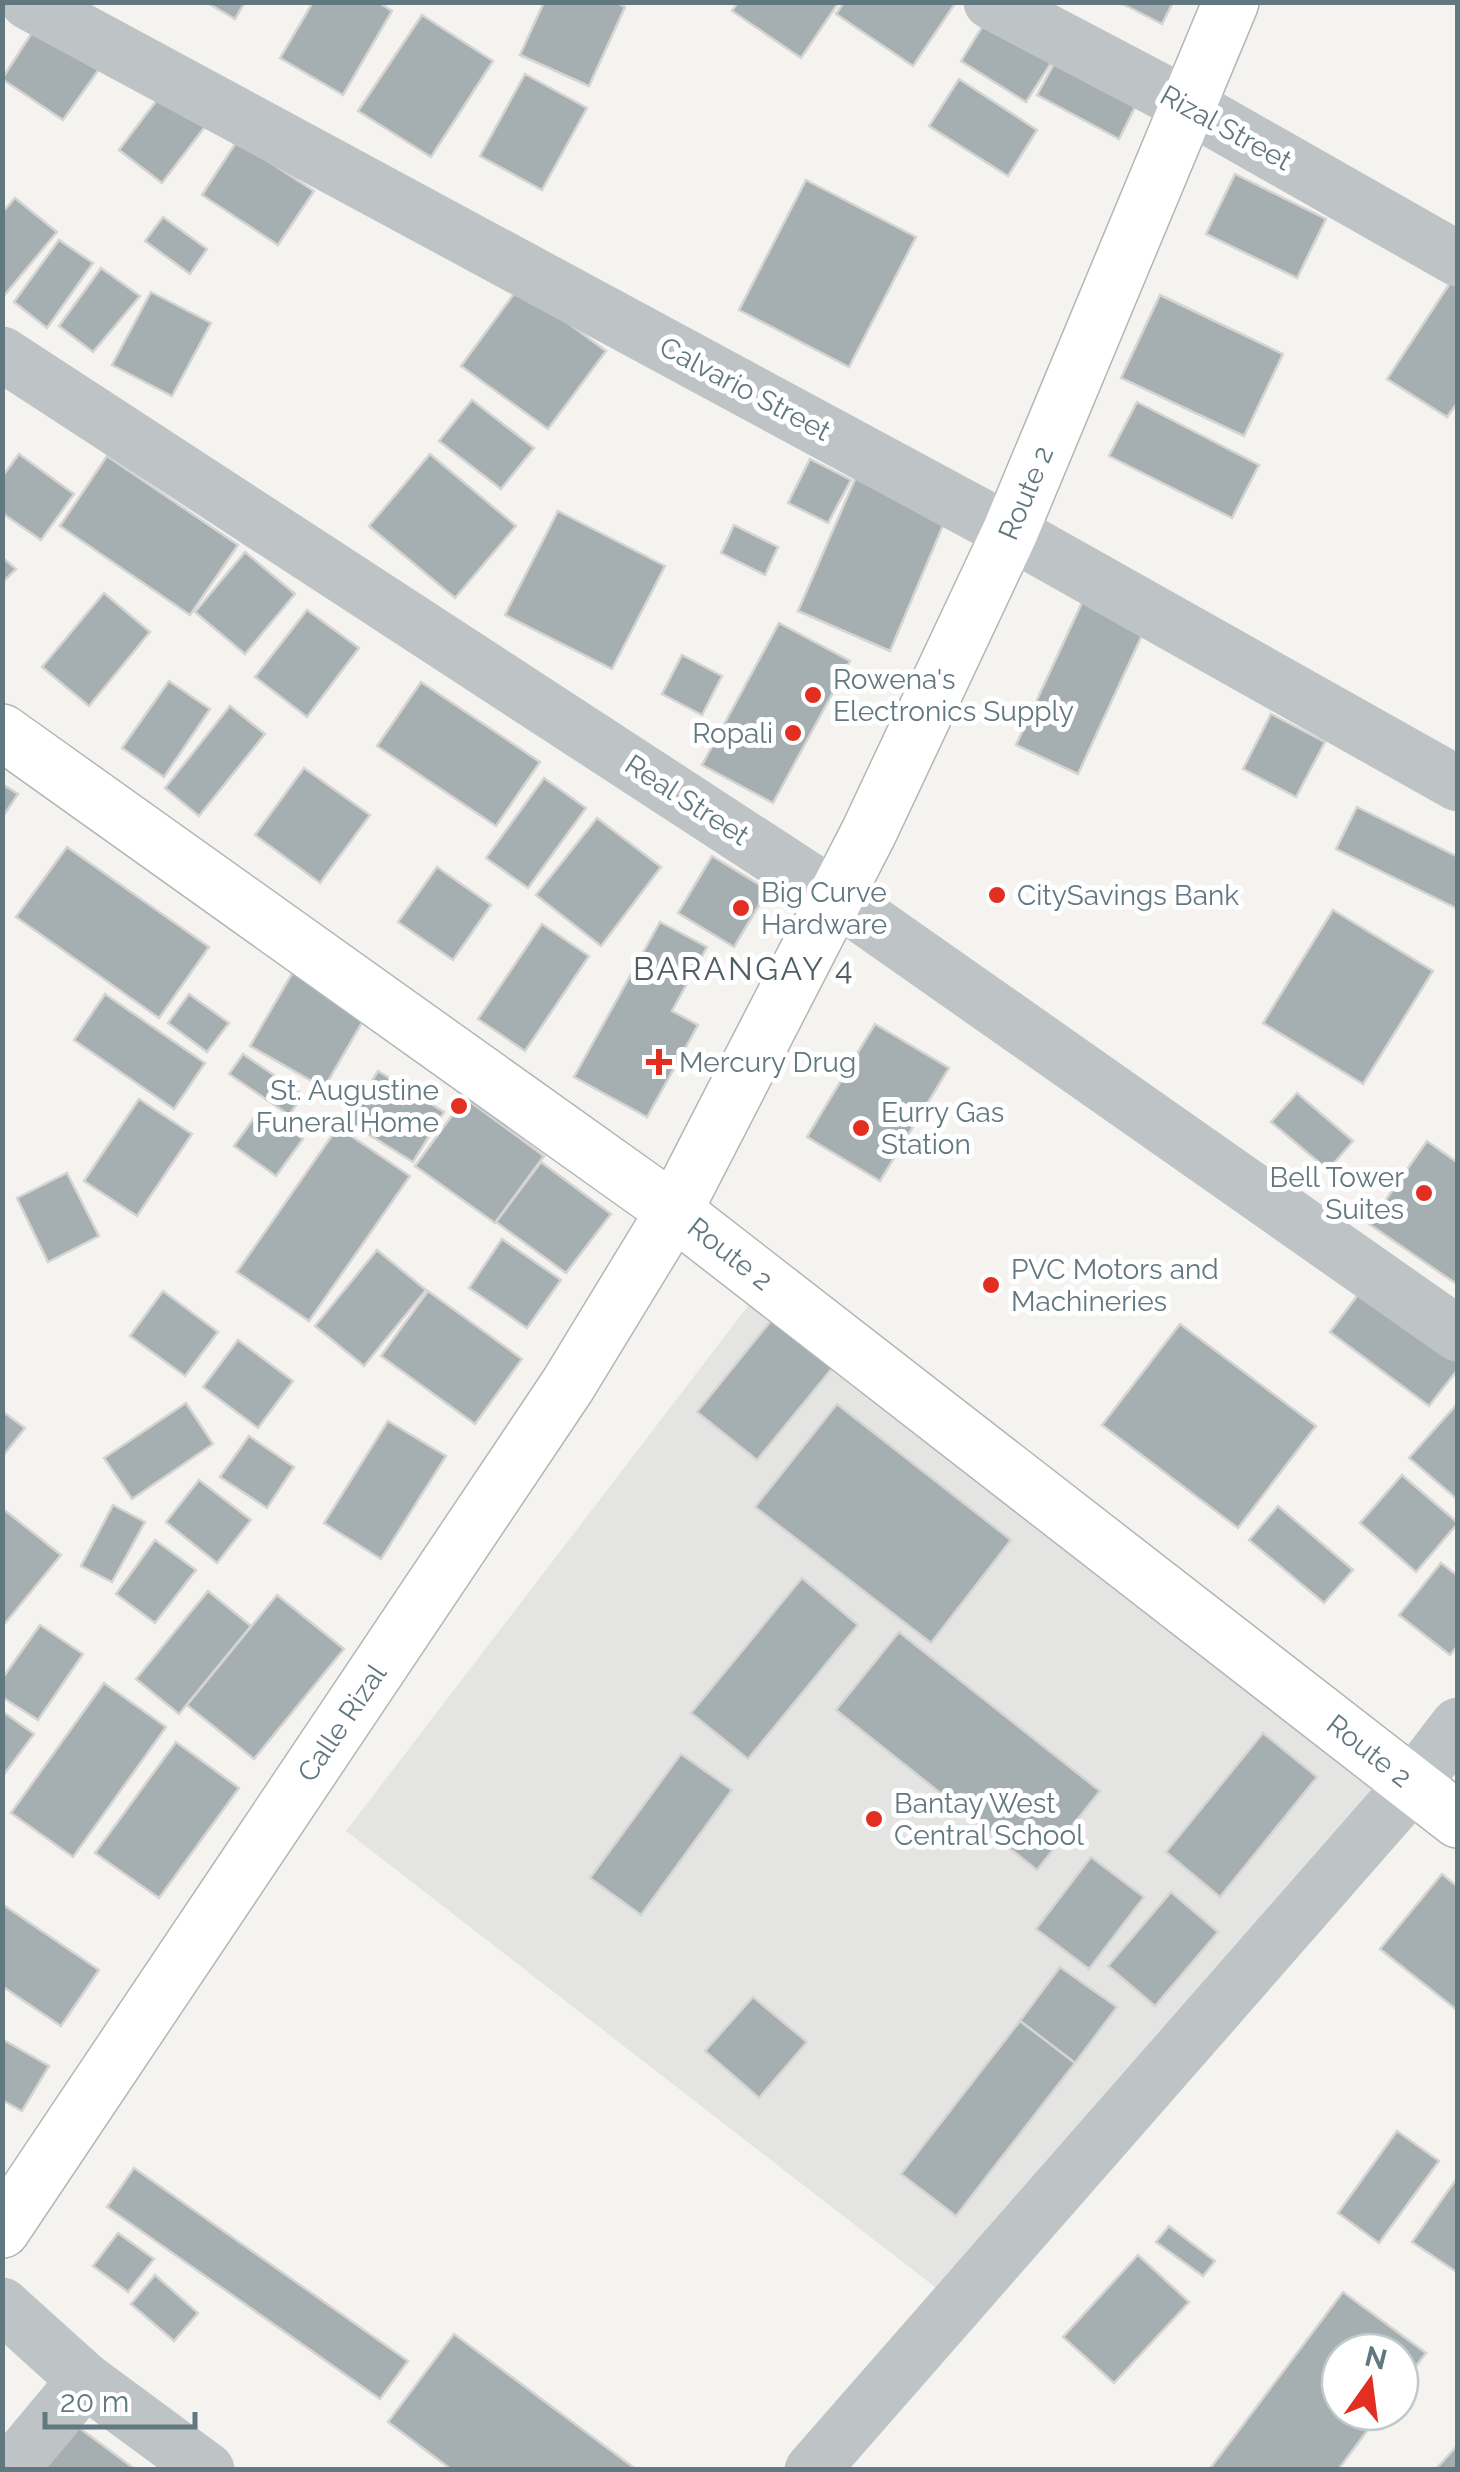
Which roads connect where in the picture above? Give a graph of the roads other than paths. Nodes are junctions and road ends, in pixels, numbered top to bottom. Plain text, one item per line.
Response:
1 (28, 2) edge
2 (992, 2) edge
3 (1231, 2) edge
4 (1187, 105) junction
5 (1458, 259) edge
6 (2, 354) edge
7 (1010, 532) junction
8 (2, 732) edge
9 (1458, 784) edge
10 (835, 897) junction
11 (674, 1211) junction
12 (1458, 1334) edge
13 (1458, 1726) edge
14 (1412, 1784) junction
15 (1458, 1820) edge
16 (2, 2230) edge
17 (2, 2305) edge
18 (86, 2380) junction
19 (10, 2470) edge
20 (207, 2470) edge
21 (812, 2470) edge

1 - 7 street, Calvario Street
2 - 4 street, Rizal Street
3 - 4 main road, Route 2
4 - 5 street, Rizal Street
4 - 7 main road, Route 2
6 - 10 street, Real Street
7 - 9 street, Calvario Street
7 - 10 main road, Route 2
8 - 11 main road
10 - 11 main road, Route 2
10 - 12 street, Real Street
11 - 14 main road, Route 2
11 - 16 main road, Calle Rizal
13 - 14 street
14 - 15 main road, Route 2
14 - 21 street
17 - 18 street
18 - 19 street
18 - 20 street

